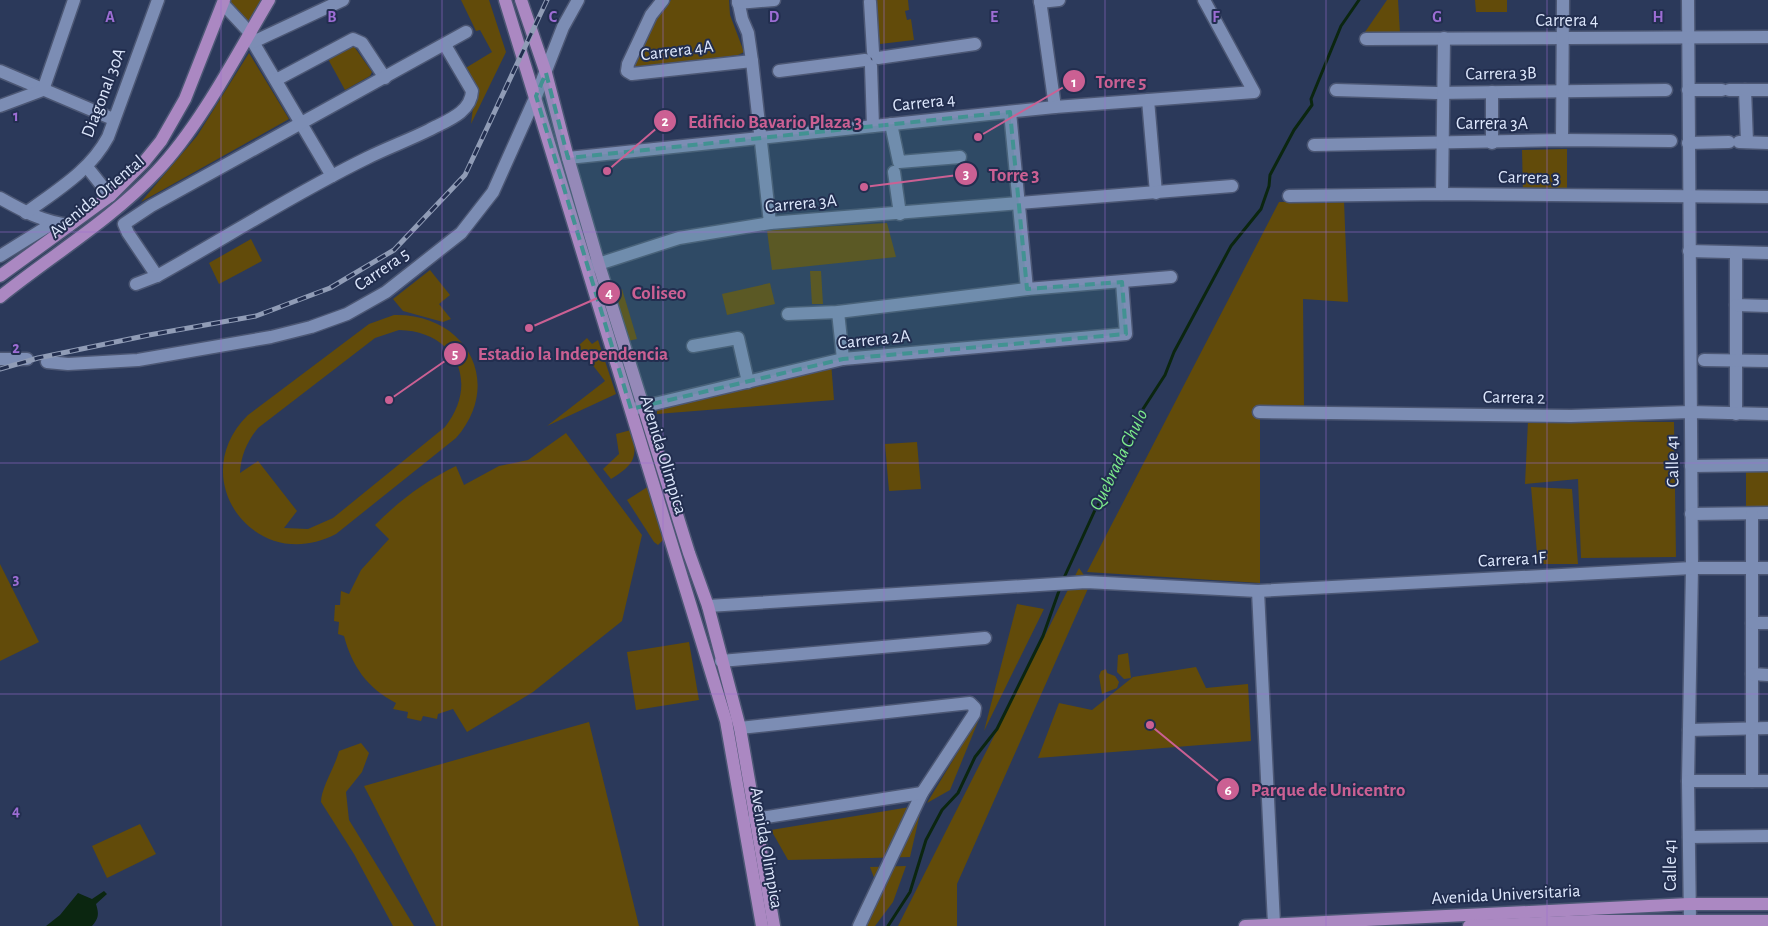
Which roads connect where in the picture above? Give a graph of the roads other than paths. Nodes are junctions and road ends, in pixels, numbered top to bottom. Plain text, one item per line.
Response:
1 (74, 0) edge
2 (158, 0) edge
3 (270, 0) edge
4 (343, 0) edge
5 (506, 0) edge
6 (521, 0) edge
7 (578, 0) edge
8 (663, 0) edge
9 (774, 0) edge
10 (1059, 0) edge
11 (1204, 0) edge
12 (1563, 0) edge
13 (1688, 0) edge
14 (870, 1) edge
15 (1040, 1) edge
16 (224, 2) edge
17 (738, 2) edge
18 (466, 32) dead end
19 (1768, 37) edge
20 (251, 38) junction
21 (1444, 38) junction
22 (1564, 38) junction
23 (1688, 38) junction
24 (1366, 39) dead end
25 (975, 44) dead end
26 (445, 45) junction
27 (872, 59) junction
28 (752, 61) junction
29 (0, 71) edge
30 (779, 71) dead end
31 (546, 73) junction
32 (385, 78) junction
33 (276, 80) junction
34 (43, 90) junction
35 (1336, 90) dead end
36 (1563, 90) junction
37 (1666, 90) dead end
38 (1688, 90) junction
39 (1745, 90) junction
40 (1768, 90) edge
41 (1492, 92) junction
42 (1443, 93) junction
43 (536, 96) junction
44 (1148, 100) junction
45 (0, 106) edge
46 (1055, 107) junction
47 (1010, 112) junction
48 (113, 118) junction
49 (301, 124) junction
50 (891, 124) junction
51 (873, 126) junction
52 (761, 138) junction
53 (1562, 140) junction
54 (1671, 141) dead end
55 (1442, 142) junction
56 (1738, 142) junction
57 (1492, 143) junction
58 (1688, 143) junction
59 (1768, 143) edge
60 (1314, 146) dead end
61 (960, 157) dead end
62 (568, 158) junction
63 (87, 167) junction
64 (894, 172) dead end
65 (332, 176) junction
66 (1232, 186) dead end
67 (1156, 193) junction
68 (1442, 194) junction
69 (110, 196) junction
70 (1289, 196) dead end
71 (1688, 196) junction
72 (1768, 196) edge
73 (0, 198) edge
74 (1019, 202) junction
75 (26, 213) junction
76 (900, 214) junction
77 (53, 223) junction
78 (770, 223) junction
79 (70, 225) junction
80 (1689, 251) junction
81 (1768, 253) edge
82 (1736, 254) junction
83 (0, 256) edge
84 (594, 266) junction
85 (0, 276) edge
86 (157, 276) junction
87 (1172, 277) dead end
88 (1122, 282) junction
89 (136, 284) dead end
90 (1027, 289) junction
91 (0, 297) edge
92 (1736, 305) junction
93 (1768, 306) edge
94 (838, 312) junction
95 (788, 314) dead end
96 (693, 346) dead end
97 (27, 358) dead end
98 (0, 359) edge
99 (842, 359) junction
100 (1704, 360) dead end
101 (1768, 361) edge
102 (47, 362) dead end
103 (1734, 362) junction
104 (748, 382) junction
105 (644, 406) junction
106 (631, 409) junction
107 (1259, 412) dead end
108 (1690, 412) junction
109 (1736, 414) junction
110 (1768, 414) edge
111 (1768, 465) edge
112 (1691, 466) junction
113 (1768, 513) edge
114 (1691, 514) junction
115 (1752, 514) junction
116 (1692, 568) junction
117 (1752, 568) junction
118 (1768, 568) edge
119 (1258, 592) junction
120 (708, 606) junction
121 (1768, 623) edge
122 (1752, 624) junction
123 (985, 638) dead end
124 (721, 661) junction
125 (1752, 674) junction
126 (1768, 674) edge
127 (740, 728) junction
128 (1751, 728) junction
129 (1768, 728) edge
130 (1689, 730) junction
131 (1688, 781) junction
132 (1752, 781) junction
133 (1768, 781) edge
134 (922, 793) junction
135 (754, 818) junction
136 (1768, 836) edge
137 (1689, 837) junction
138 (1689, 904) junction
139 (1768, 904) edge
140 (1690, 921) junction
141 (1768, 921) edge
142 (1274, 924) junction
143 (1591, 924) edge
144 (1658, 924) edge
145 (1507, 925) edge
146 (762, 926) edge
147 (774, 926) edge
148 (859, 926) edge
149 (1245, 926) edge
150 (1469, 926) edge

1 - 34 street
2 - 48 street, Diagonal 30A
3 - 20 main road, Avenida Oriental
4 - 20 street
5 - 43 main road, Avenida Olimpica
6 - 31 main road, Avenida Olimpica
7 - 31 street, Carrera 5
8 - 28 street, Carrera 4A
9 - 17 street
10 - 15 street
11 - 44 street, Carrera 4
12 - 22 street
13 - 23 street, Calle 41
14 - 27 street
15 - 46 street
16 - 20 street, Avenida Oriental
16 - 69 main road, Avenida Oriental
17 - 28 street
18 - 26 street
19 - 23 street, Carrera 4
20 - 33 street
20 - 91 main road, Avenida Oriental
21 - 22 street, Carrera 4
21 - 24 street, Carrera 4
21 - 42 street
22 - 23 street, Carrera 4
22 - 36 street
23 - 38 street, Calle 41
25 - 27 street
26 - 32 street
26 - 65 street
27 - 30 street
27 - 51 street
28 - 52 street
29 - 34 street
31 - 43 street, Carrera 5
31 - 62 main road, Avenida Olimpica
32 - 33 street
32 - 49 street
33 - 49 street
34 - 45 street
34 - 48 street
35 - 42 street, Carrera 3B
36 - 37 street, Carrera 3B
36 - 41 street, Carrera 3B
36 - 53 street
38 - 39 street
38 - 58 street, Calle 41
39 - 40 street
39 - 56 street
41 - 42 street, Carrera 3B
41 - 57 street
42 - 55 street
43 - 84 main road, Avenida Olimpica
43 - 102 street, Carrera 5
44 - 46 street, Carrera 4
44 - 67 street
46 - 47 street, Carrera 4
47 - 50 street, Carrera 4
47 - 74 street
48 - 63 street, Diagonal 30A
49 - 65 street
49 - 86 street
50 - 51 street, Carrera 4
50 - 61 street
51 - 52 street, Carrera 4
52 - 62 street, Carrera 4
52 - 78 street
53 - 54 street, Carrera 3A
53 - 57 street, Carrera 3A
55 - 57 street, Carrera 3A
55 - 60 street, Carrera 3A
55 - 68 street
56 - 58 street
56 - 59 street
58 - 71 street, Calle 41
62 - 84 main road, Avenida Olimpica
63 - 69 street
63 - 75 street, Diagonal 30A
64 - 76 street
65 - 86 street
66 - 67 street, Carrera 3A
67 - 74 street, Carrera 3A
68 - 70 street, Carrera 3
68 - 71 street, Carrera 3
69 - 79 main road, Avenida Oriental
71 - 72 street, Carrera 3
71 - 80 street, Calle 41
73 - 75 street
74 - 76 street, Carrera 3A
74 - 90 street
75 - 77 street
76 - 78 street, Carrera 3A
77 - 79 street
77 - 83 street
78 - 84 street, Carrera 3A
79 - 85 main road, Avenida Oriental
80 - 82 street
80 - 108 street, Calle 41
81 - 82 street
82 - 92 street
84 - 105 main road, Avenida Olimpica
84 - 106 main road, Avenida Olimpica
86 - 89 street
87 - 88 street
88 - 90 street
88 - 99 street, Carrera 2A
90 - 94 street
92 - 93 street
92 - 103 street
94 - 95 street
94 - 99 street
96 - 104 street
97 - 98 street
99 - 104 street, Carrera 2A
100 - 103 street
101 - 103 street
103 - 109 street
104 - 105 street, Carrera 2A
105 - 106 street, Carrera 2A
105 - 120 main road, Avenida Olimpica
106 - 146 main road, Avenida Olimpica
107 - 108 street, Carrera 2
108 - 109 street, Carrera 2
108 - 112 street, Calle 41
109 - 110 street, Carrera 2
111 - 112 street
112 - 114 street, Calle 41
113 - 115 street
114 - 115 street
114 - 116 street, Calle 41
115 - 117 street
116 - 117 street, Carrera 1F
116 - 119 street, Carrera 1F
116 - 130 street, Calle 41
117 - 118 street, Carrera 1F
117 - 122 street
119 - 120 street, Carrera 1F
119 - 142 street
120 - 124 main road, Avenida Olimpica
121 - 122 street
122 - 125 street
123 - 124 street
124 - 127 main road, Avenida Olimpica
125 - 126 street
125 - 128 street
127 - 134 street
127 - 135 main road, Avenida Olimpica
128 - 129 street
128 - 130 street
128 - 132 street
130 - 131 street, Calle 41
131 - 132 street
131 - 137 street, Calle 41
132 - 133 street
134 - 135 street
134 - 148 street
135 - 147 main road, Avenida Olimpica
136 - 137 street
137 - 138 street, Calle 41
138 - 139 main road, Avenida Universitaria
138 - 140 street, Calle 41
138 - 142 main road, Avenida Universitaria
140 - 141 main road, Avenida Universitaria
140 - 144 main road, Avenida Universitaria
142 - 149 main road, Avenida Universitaria
143 - 144 main road, Avenida Universitaria
143 - 145 main road, Avenida Universitaria
145 - 150 main road, Avenida Universitaria

